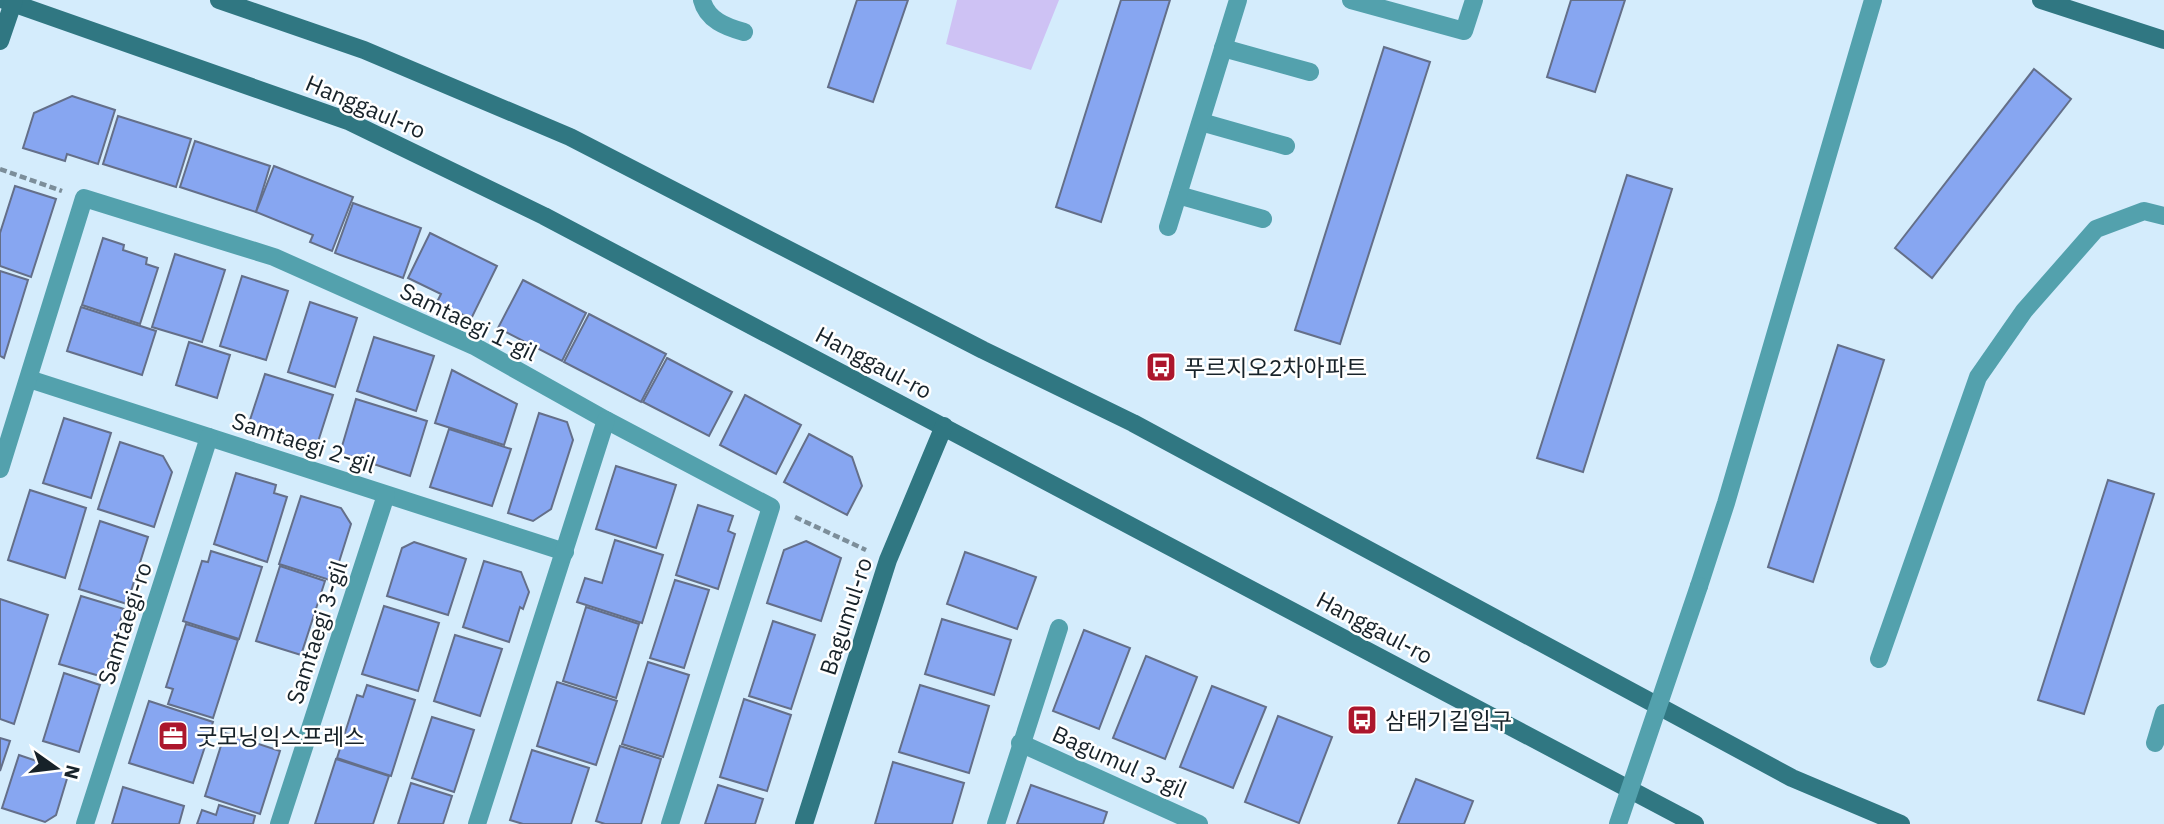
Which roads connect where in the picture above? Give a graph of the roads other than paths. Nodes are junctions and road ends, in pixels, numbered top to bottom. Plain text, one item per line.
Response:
1 (219, 0) edge
2 (702, 0) edge
3 (1238, 0) edge
4 (1351, 0) edge
5 (1474, 0) edge
6 (1873, 0) edge
7 (2041, 0) edge
8 (10, 1) edge
9 (744, 32) dead end
10 (2164, 40) edge
11 (0, 41) edge
12 (1223, 48) junction
13 (1310, 72) dead end
14 (1201, 122) junction
15 (1286, 146) dead end
16 (1178, 195) junction
17 (2164, 216) edge
18 (1263, 219) dead end
19 (1168, 227) dead end
20 (29, 379) junction
21 (606, 420) junction
22 (944, 426) junction
23 (209, 437) junction
24 (0, 469) edge
25 (386, 495) junction
26 (565, 552) junction
27 (1059, 628) dead end
28 (1879, 659) dead end
29 (2164, 713) edge
30 (1020, 743) junction
31 (2155, 743) dead end
32 (85, 824) edge
33 (279, 824) edge
34 (477, 824) edge
35 (670, 824) edge
36 (804, 824) edge
37 (996, 824) edge
38 (1199, 824) edge
39 (1618, 824) edge
40 (1695, 824) edge
41 (1901, 824) edge

1 - 41 main road, Hanggaul-ro
2 - 9 street
3 - 12 street
4 - 5 street
6 - 39 street, bridge
7 - 10 main road
8 - 11 main road
8 - 22 main road, Hanggaul-ro
12 - 13 street
12 - 14 street
14 - 15 street
14 - 16 street
16 - 18 street
16 - 19 street
17 - 28 street
20 - 21 street, Samtaegi 1-gil
20 - 23 street, Samtaegi 2-gil
20 - 24 street
21 - 26 street
21 - 35 street, Samtaegi 1-gil
22 - 36 main road, Bagumul-ro
22 - 40 main road, Hanggaul-ro
23 - 25 street, Samtaegi 2-gil
23 - 32 street, Samtaegi-ro
25 - 26 street, Samtaegi 2-gil
25 - 33 street, Samtaegi 3-gil
26 - 34 street
27 - 30 street, Bagumul 3-gil
29 - 31 street
30 - 37 street, Bagumul 3-gil
30 - 38 street, Bagumul 3-gil

